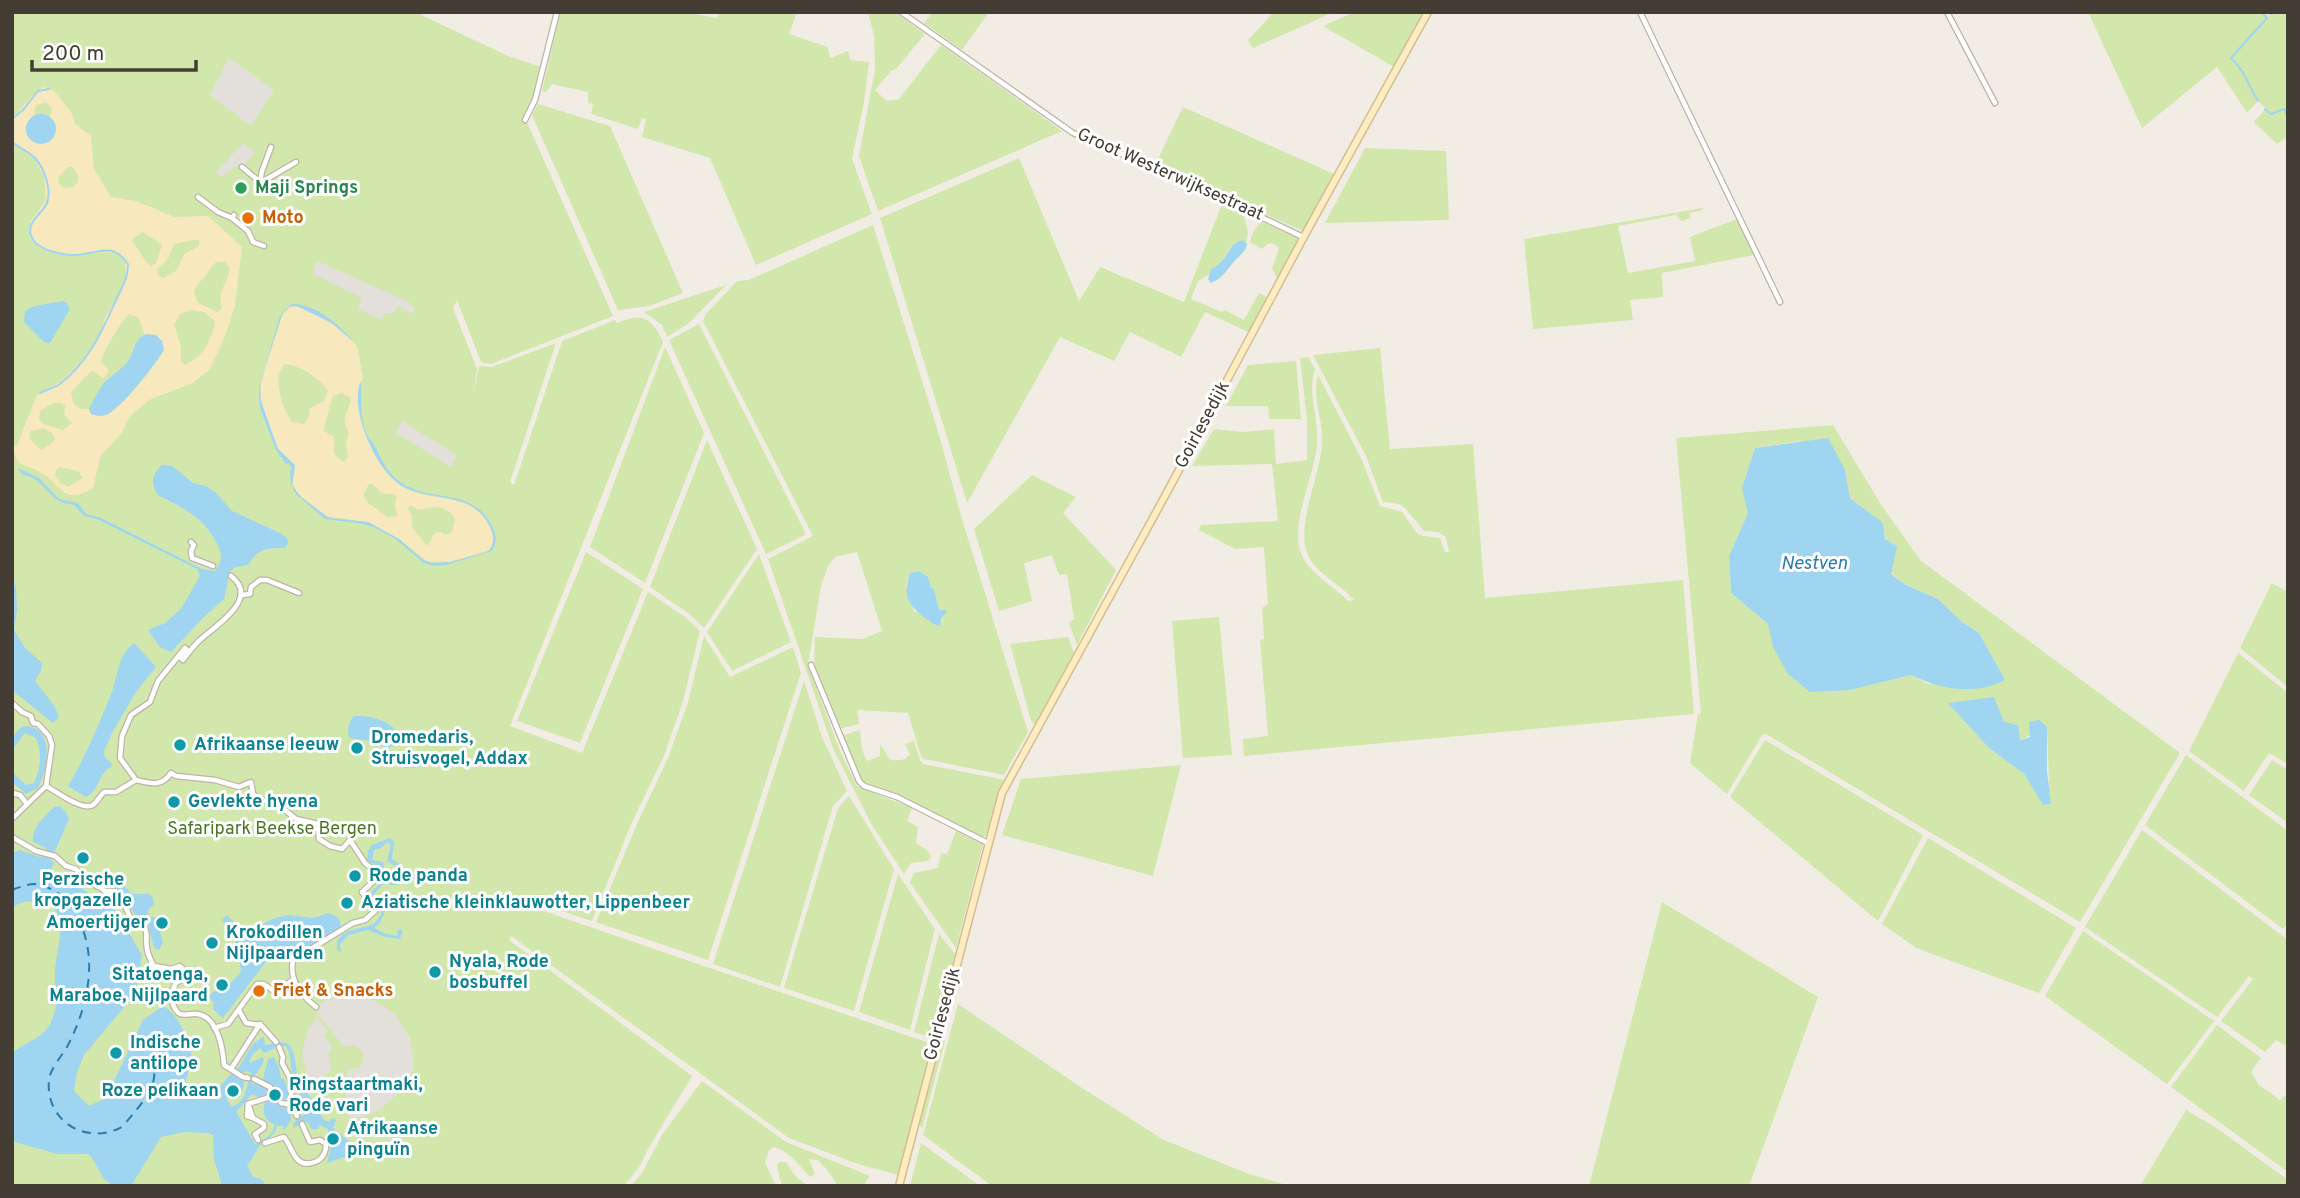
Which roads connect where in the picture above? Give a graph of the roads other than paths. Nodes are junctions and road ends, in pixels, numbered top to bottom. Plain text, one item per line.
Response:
1 (557, 12) edge
2 (901, 12) edge
3 (1429, 12) edge
4 (1640, 12) edge
5 (1947, 12) edge
6 (1995, 103) dead end
7 (525, 120) dead end
8 (271, 147) dead end
9 (296, 162) dead end
10 (242, 167) dead end
11 (261, 183) junction
12 (198, 197) dead end
13 (1304, 238) junction
14 (264, 246) dead end
15 (1780, 302) dead end
16 (191, 542) dead end
17 (213, 566) dead end
18 (232, 576) dead end
19 (299, 593) dead end
20 (242, 595) junction
21 (811, 665) dead end
22 (12, 703) edge
23 (136, 780) junction
24 (46, 786) junction
25 (12, 793) edge
26 (27, 804) junction
27 (12, 819) edge
28 (12, 838) edge
29 (988, 843) junction
30 (22, 844) junction
31 (12, 846) edge
32 (294, 979) junction
33 (316, 1007) dead end
34 (239, 1009) junction
35 (260, 1025) junction
36 (214, 1028) junction
37 (231, 1069) junction
38 (276, 1099) junction
39 (292, 1105) junction
40 (297, 1116) dead end
41 (302, 1124) dead end
42 (258, 1140) dead end
43 (265, 1143) dead end
44 (899, 1186) edge

1 - 7 street
2 - 13 street, Groot Westerwijksestraat
3 - 13 street, Goirlesedijk
4 - 15 street
5 - 6 street
8 - 11 street
9 - 11 street
10 - 11 street
12 - 14 street
13 - 29 street, Goirlesedijk
16 - 17 street
18 - 20 street
19 - 20 street
20 - 23 street
21 - 29 street
22 - 24 street
23 - 24 street
23 - 32 street
24 - 26 street
25 - 26 street
26 - 27 street
28 - 30 street
29 - 44 street, Goirlesedijk
30 - 31 street
30 - 36 street
32 - 33 street
32 - 34 street
34 - 35 street
34 - 36 street
35 - 37 street
35 - 39 street
36 - 37 street
37 - 38 street
38 - 39 street
38 - 42 street
39 - 40 street
41 - 43 street

